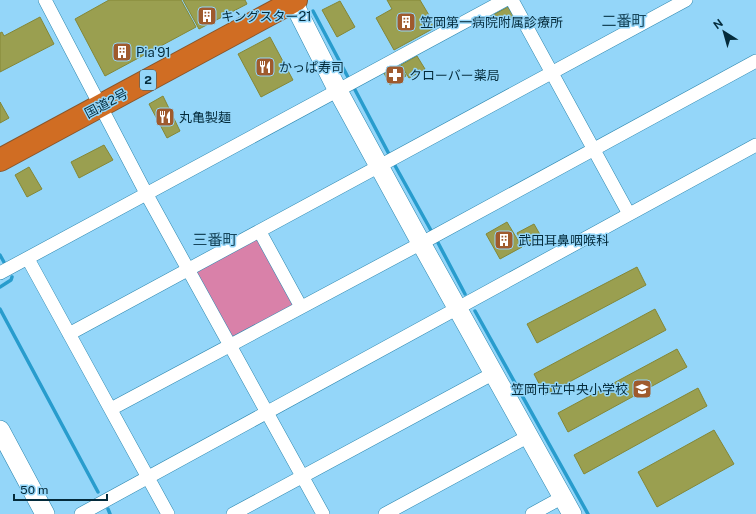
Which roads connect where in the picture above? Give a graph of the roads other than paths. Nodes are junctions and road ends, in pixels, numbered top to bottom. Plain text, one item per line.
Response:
1 (45, 0) edge
2 (504, 0) edge
3 (512, 0) edge
4 (686, 0) edge
5 (294, 1) edge
6 (756, 61) edge
7 (552, 74) junction
8 (347, 86) junction
9 (101, 106) junction
10 (756, 145) edge
11 (594, 150) junction
12 (0, 160) edge
13 (389, 163) junction
14 (147, 195) junction
15 (629, 214) junction
16 (260, 232) junction
17 (430, 239) junction
18 (28, 259) junction
19 (189, 270) junction
20 (0, 273) edge
21 (301, 307) junction
22 (457, 308) junction
23 (69, 334) junction
24 (231, 345) junction
25 (494, 373) junction
26 (111, 409) junction
27 (267, 413) junction
28 (0, 430) edge
29 (529, 436) junction
30 (148, 477) junction
31 (303, 477) junction
32 (562, 497) junction
33 (45, 514) edge
34 (80, 514) edge
35 (168, 514) edge
36 (233, 514) edge
37 (323, 514) edge
38 (385, 514) edge
39 (532, 514) edge
40 (572, 514) edge

1 - 9 street
2 - 8 street
3 - 7 street
4 - 7 street
5 - 8 street
5 - 9 highway, 国道2号 / 2
6 - 11 street
7 - 11 street
7 - 13 street
8 - 13 street
8 - 14 street
9 - 12 highway, 国道2号 / 2
9 - 14 street
10 - 15 street
11 - 15 street
11 - 17 street
13 - 16 street
13 - 17 street
14 - 18 street
14 - 19 street
15 - 22 street
16 - 19 street
16 - 21 street
17 - 21 street
17 - 22 street
18 - 20 street
18 - 23 street
19 - 23 street
19 - 24 street
21 - 24 street
22 - 25 street
22 - 27 street
23 - 26 street
24 - 26 street
24 - 27 street
25 - 29 street
25 - 31 street
26 - 30 street
27 - 30 street
27 - 31 street
28 - 33 street
29 - 32 street
29 - 38 street
30 - 34 street
30 - 35 street
31 - 36 street
31 - 37 street
32 - 39 street
32 - 40 street

